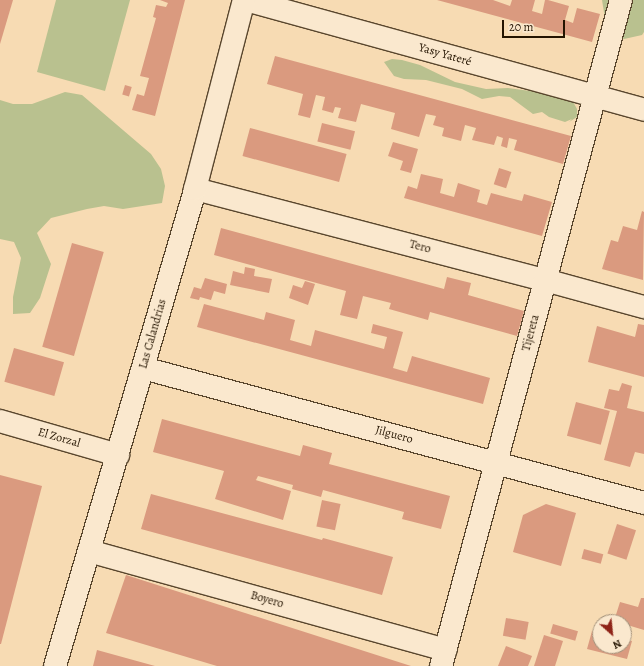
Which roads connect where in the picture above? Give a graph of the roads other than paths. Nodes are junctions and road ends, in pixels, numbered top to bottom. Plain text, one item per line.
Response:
1 (245, 0) edge
2 (621, 0) edge
3 (595, 97) junction
4 (644, 110) edge
5 (195, 189) junction
6 (545, 280) junction
7 (644, 307) edge
8 (143, 368) junction
9 (0, 421) edge
10 (118, 455) junction
11 (496, 462) junction
12 (644, 503) edge
13 (89, 551) junction
14 (443, 658) edge
15 (55, 666) edge

1 - 3 street, Yasy Yateré
1 - 5 street, Las Calandrias
2 - 3 street, Tijereta
3 - 4 street, Yasy Yateré
3 - 6 street, Tijereta
5 - 6 street, Tero
5 - 8 street, Las Calandrias
6 - 7 street, Tero
6 - 11 street, Tijereta
8 - 10 street, Las Calandrias
8 - 11 street, Jilguero
9 - 10 street, El Zorzal
10 - 13 street, Las Calandrias
11 - 12 street, Jilguero
11 - 14 street, Tijereta
13 - 14 street, Boyero
13 - 15 street, Las Calandrias

